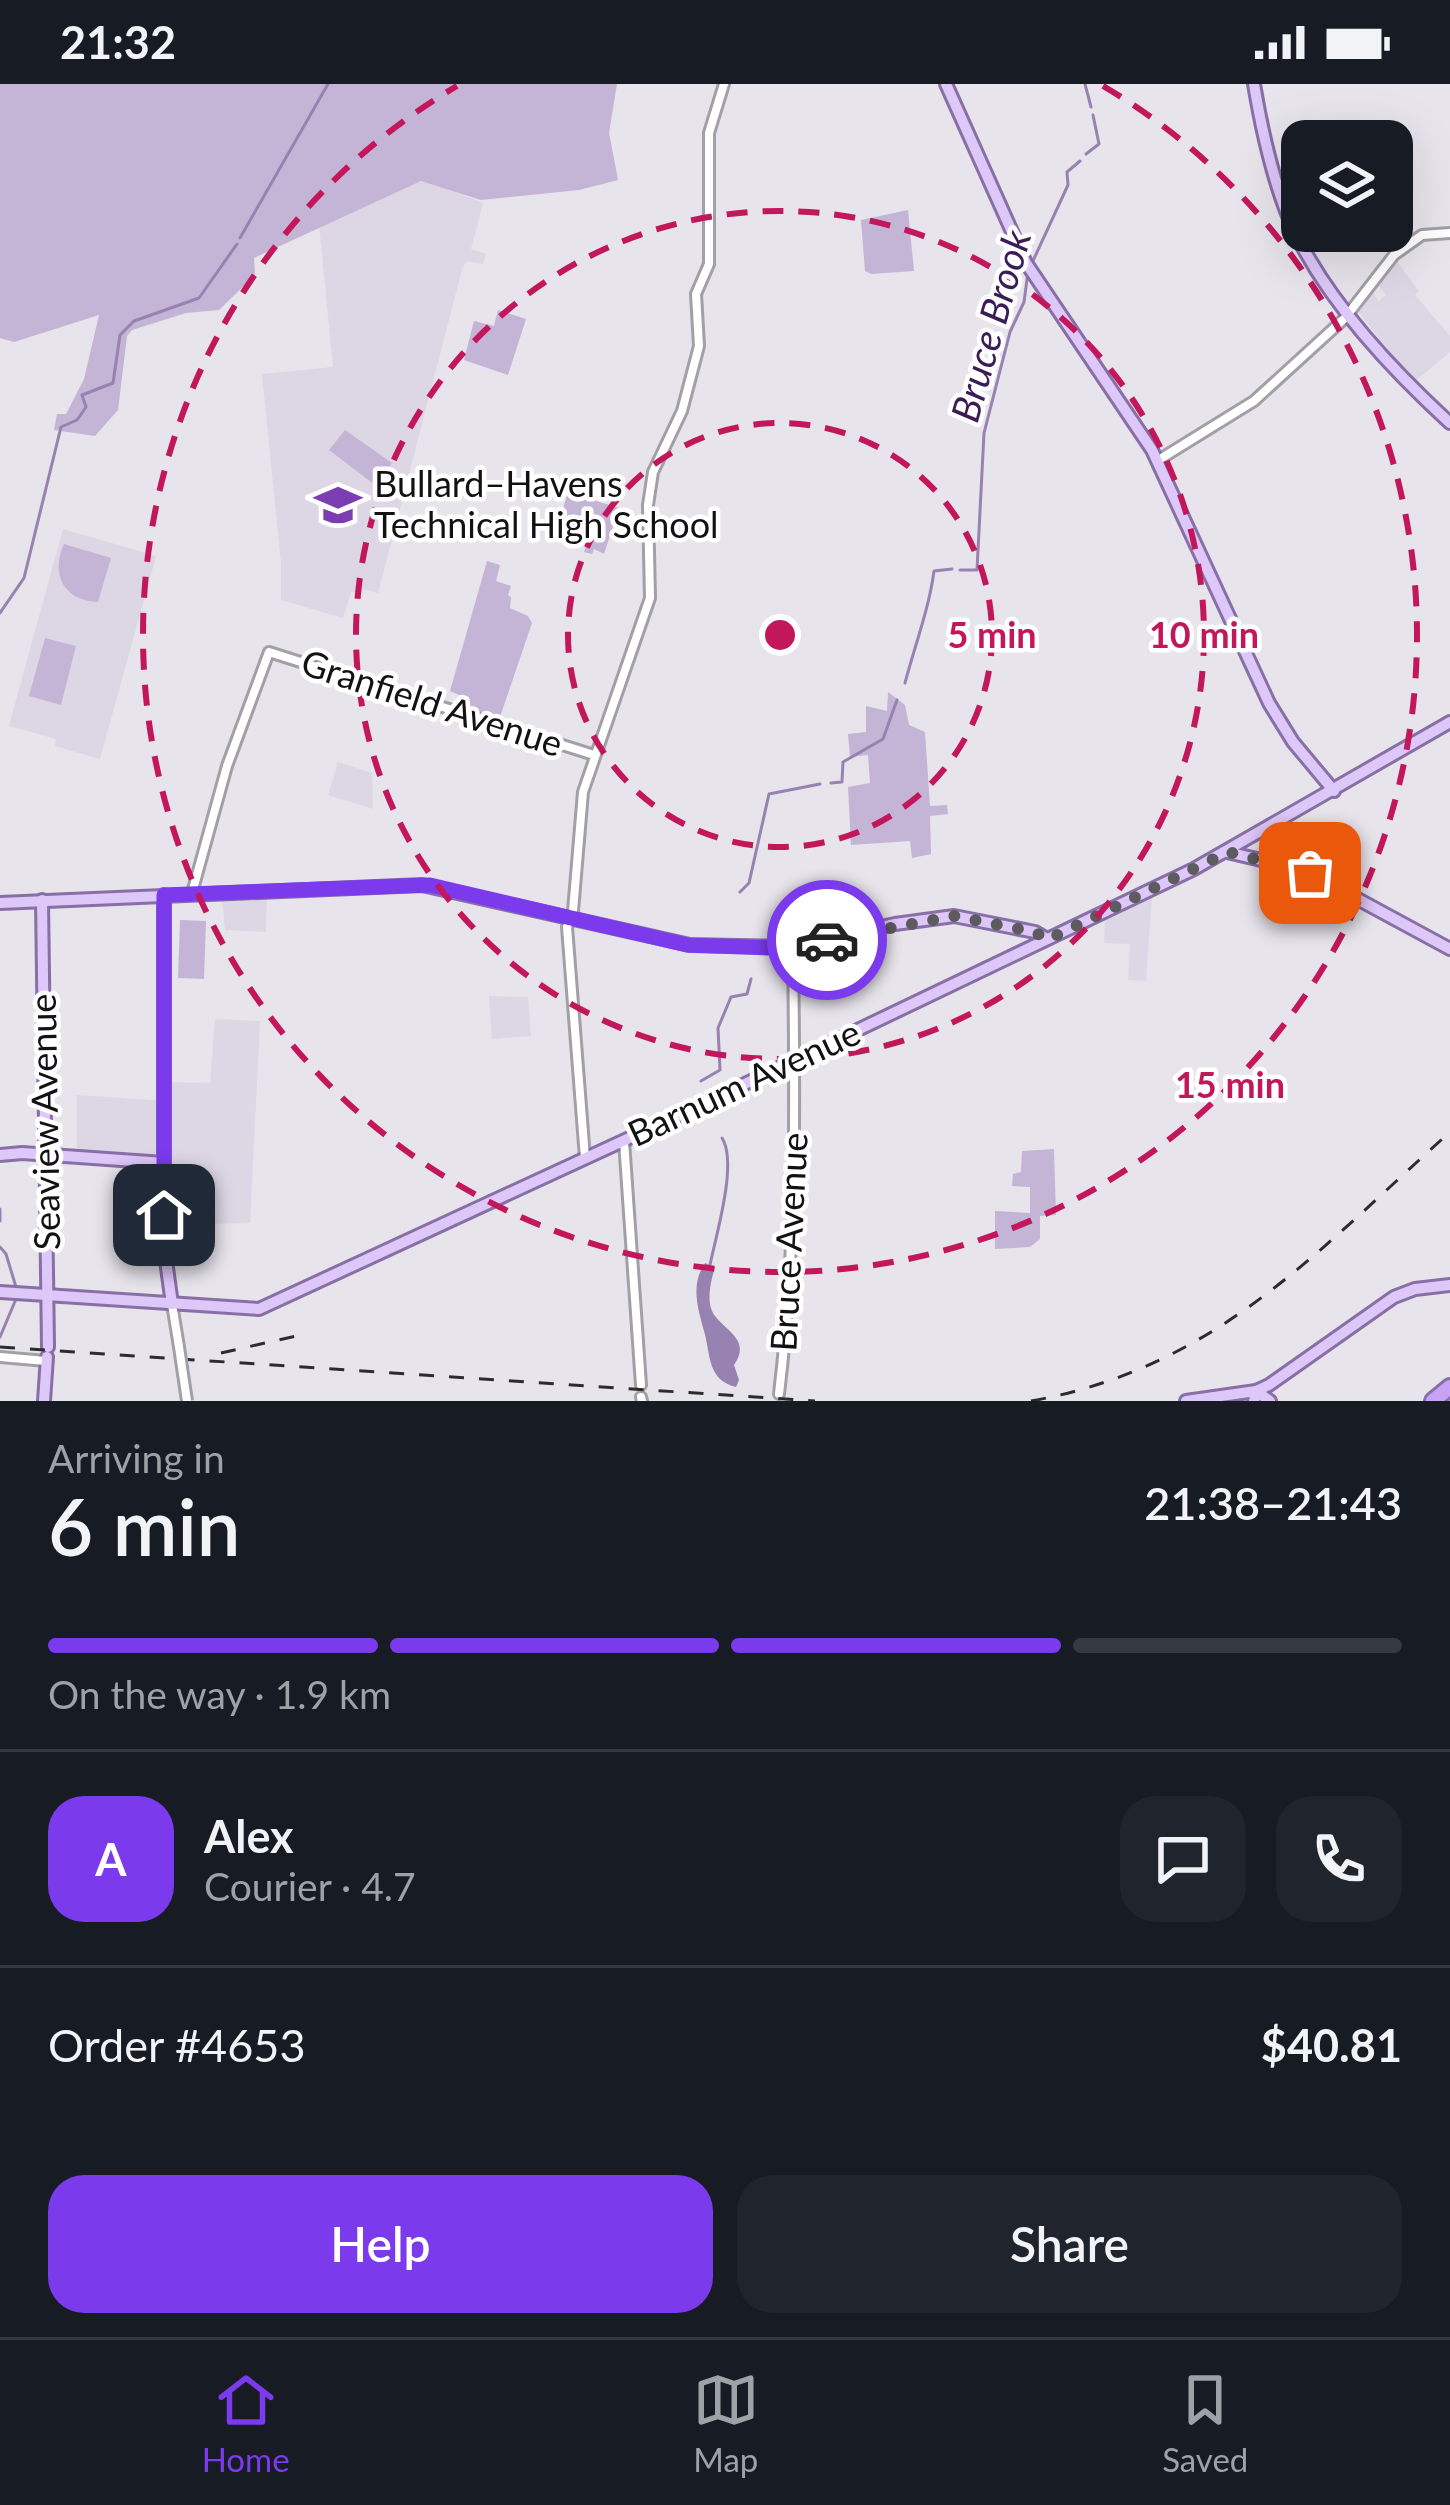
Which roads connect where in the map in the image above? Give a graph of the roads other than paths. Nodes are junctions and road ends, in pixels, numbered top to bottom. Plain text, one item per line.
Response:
1 (724, 84) edge
2 (946, 84) edge
3 (1255, 84) edge
4 (1450, 233) edge
5 (1349, 313) junction
6 (1450, 423) edge
7 (1157, 461) junction
8 (1450, 722) edge
9 (594, 754) junction
10 (1334, 791) junction
11 (1228, 852) junction
12 (192, 893) junction
13 (164, 895) junction
14 (0, 900) edge
15 (42, 900) junction
16 (570, 918) junction
17 (1047, 940) junction
18 (793, 947) junction
19 (1450, 949) edge
20 (796, 1060) junction
21 (624, 1141) junction
22 (0, 1155) edge
23 (45, 1155) junction
24 (585, 1158) junction
25 (164, 1163) junction
26 (1450, 1285) edge
27 (0, 1292) edge
28 (49, 1295) junction
29 (172, 1304) junction
30 (47, 1355) junction
31 (0, 1358) edge
32 (641, 1384) dead end
33 (779, 1394) dead end
34 (1448, 1394) edge
35 (1255, 1396) edge
36 (44, 1401) edge
37 (188, 1401) edge
38 (1186, 1401) edge
39 (1270, 1401) edge
40 (1432, 1401) edge

1 - 9 street
2 - 7 main road
3 - 5 main road
4 - 5 street
5 - 6 main road
5 - 7 street
7 - 10 main road
8 - 10 main road, Barnum Avenue
9 - 12 street, Granfield Avenue
9 - 16 street
10 - 11 main road, Barnum Avenue
11 - 17 main road, Barnum Avenue
11 - 19 main road
12 - 13 main road
12 - 16 main road
13 - 15 main road
13 - 25 main road
14 - 15 main road
15 - 23 main road, Seaview Avenue
16 - 18 main road
16 - 24 street
17 - 18 main road
17 - 20 main road, Barnum Avenue
18 - 20 street, Bruce Avenue
20 - 21 main road, Barnum Avenue
20 - 33 street, Bruce Avenue
21 - 24 main road, Barnum Avenue
21 - 32 street
22 - 23 main road
23 - 25 main road
23 - 28 main road, Seaview Avenue
24 - 29 main road, Barnum Avenue
25 - 29 main road
26 - 35 main road
27 - 28 main road, Barnum Avenue
28 - 29 main road, Barnum Avenue
28 - 30 main road, Seaview Avenue
29 - 37 street, bridge
30 - 31 street
30 - 36 main road, Seaview Avenue
34 - 40 highway
35 - 38 main road
35 - 39 main road

